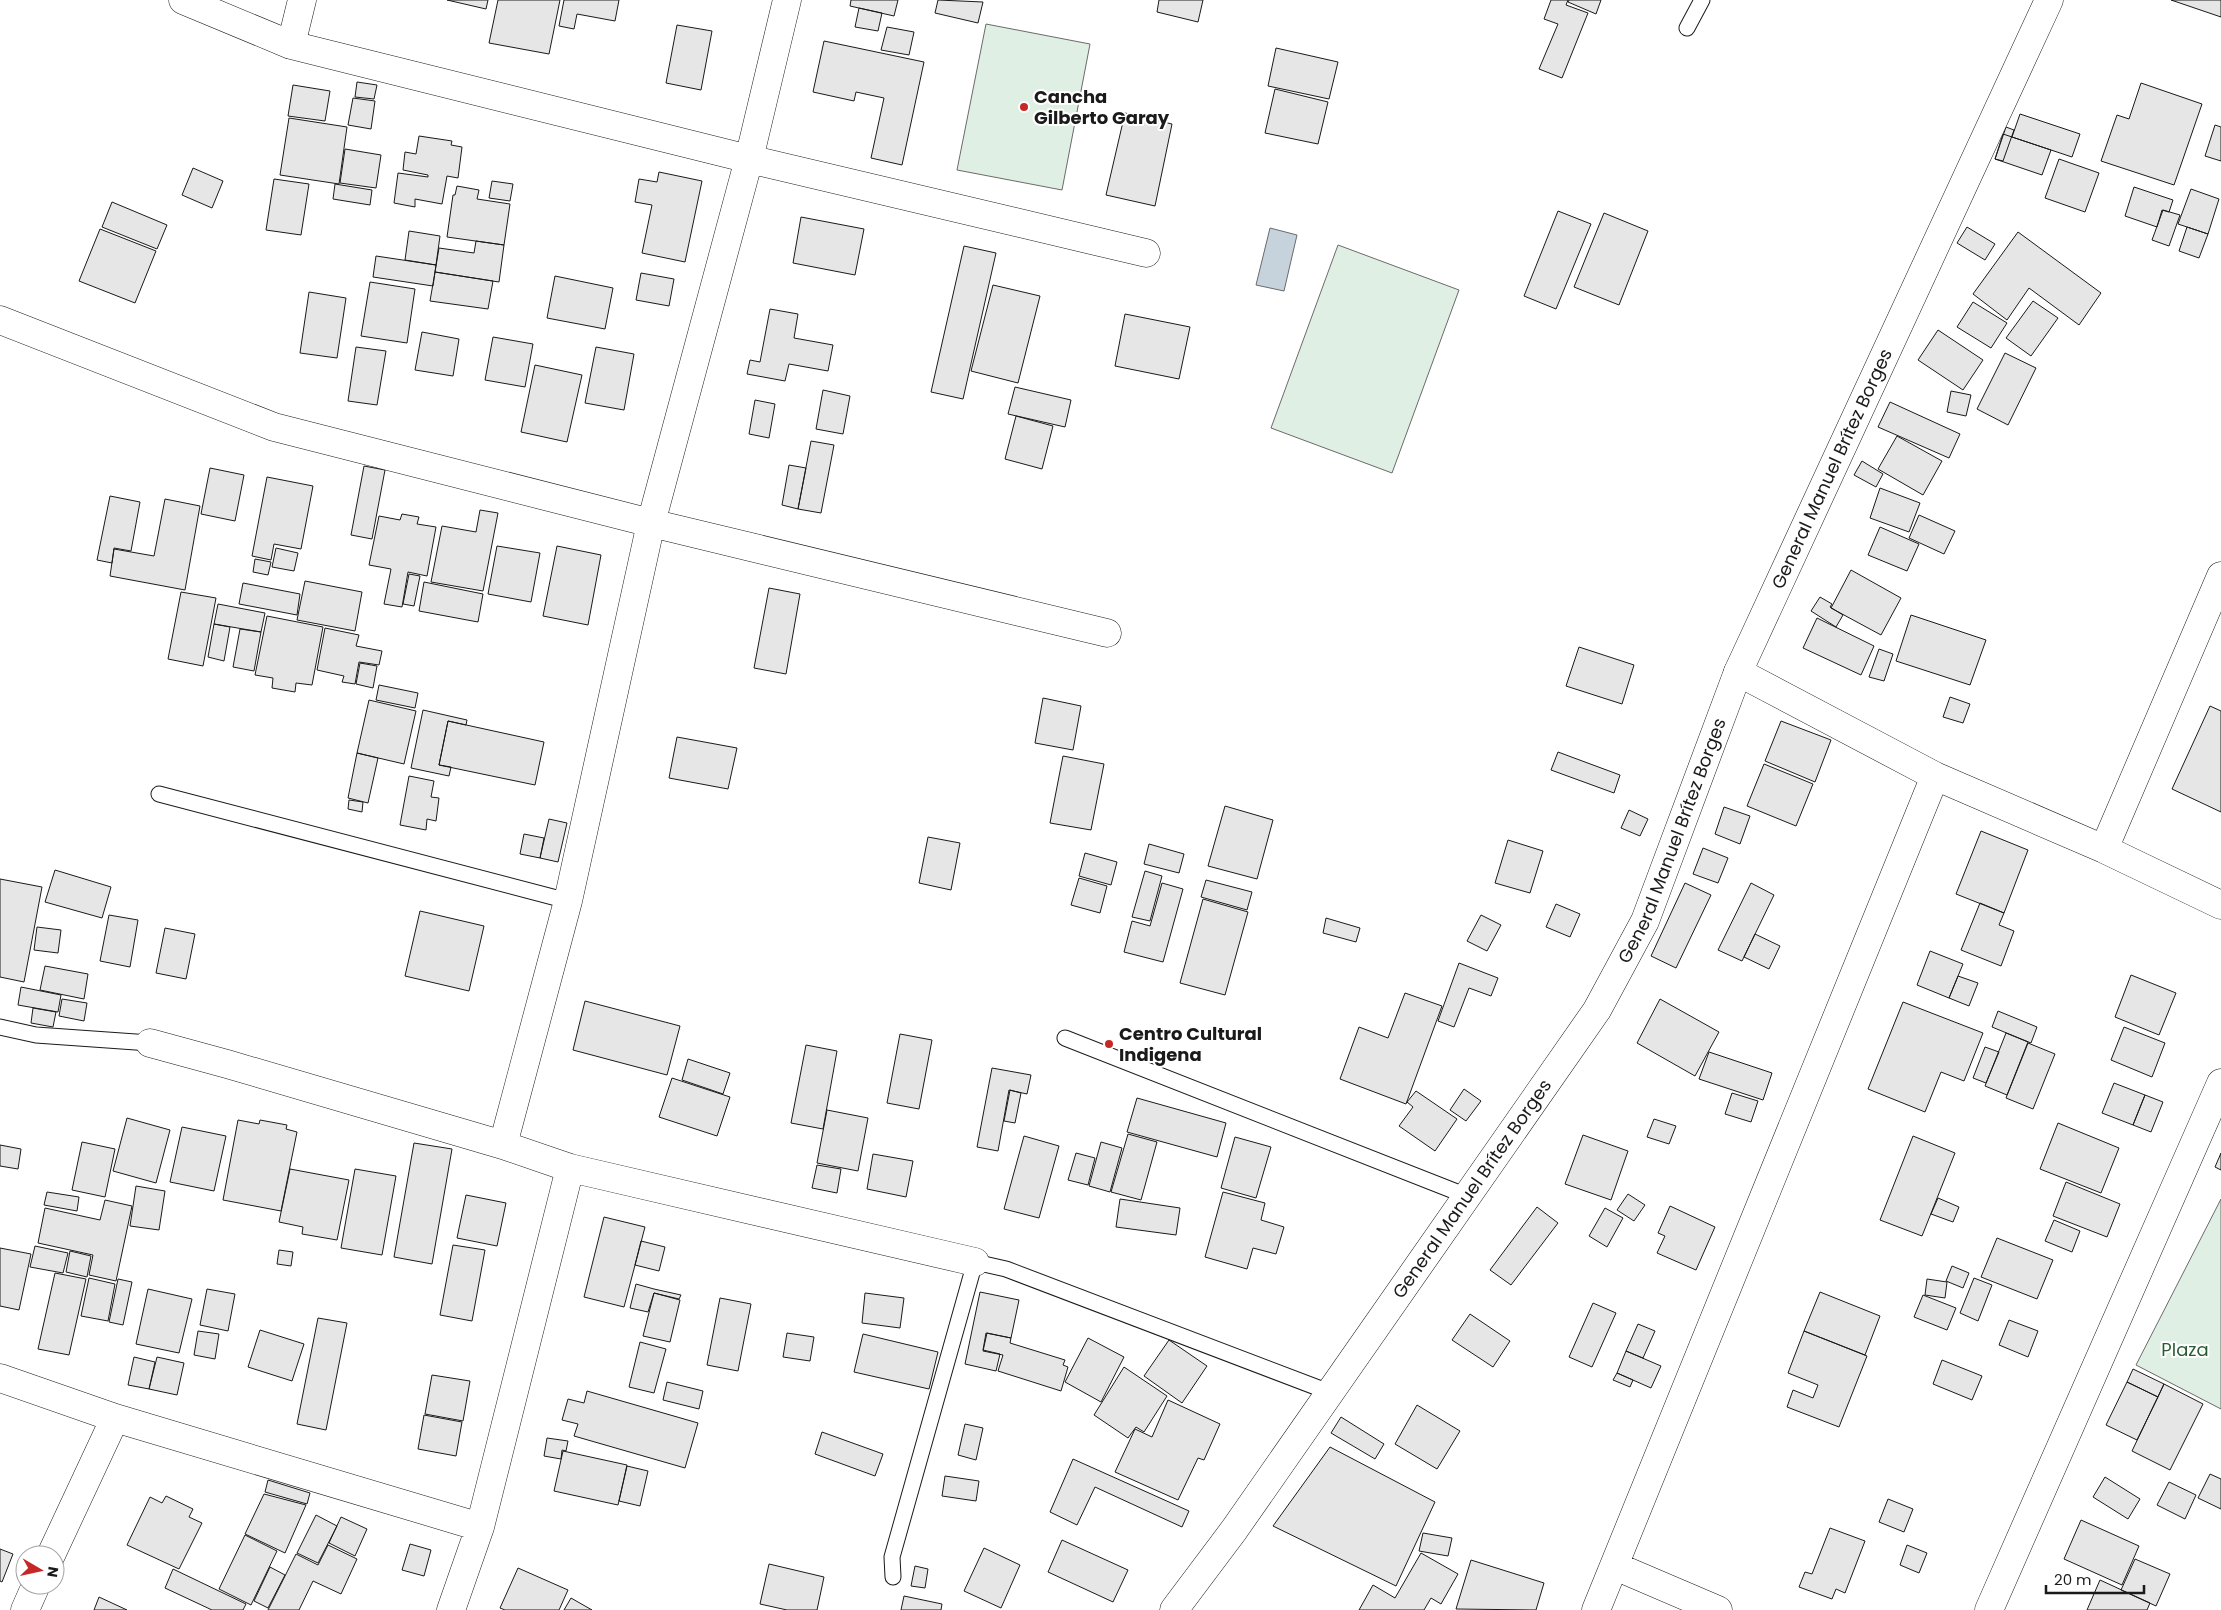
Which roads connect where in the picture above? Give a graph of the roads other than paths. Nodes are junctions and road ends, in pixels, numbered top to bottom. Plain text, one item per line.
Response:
1 (184, 0) edge
2 (302, 0) edge
3 (787, 0) edge
4 (1702, 0) edge
5 (2049, 0) edge
6 (1687, 28) dead end
7 (292, 45) junction
8 (749, 159) junction
9 (1146, 253) dead end
10 (0, 320) edge
11 (651, 523) junction
12 (2221, 576) edge
13 (1107, 633) dead end
14 (1738, 672) junction
15 (1935, 776) junction
16 (159, 794) dead end
17 (2104, 849) junction
18 (568, 901) junction
19 (2221, 905) edge
20 (0, 1026) edge
21 (1065, 1038) dead end
22 (150, 1043) joint
23 (2221, 1083) edge
24 (503, 1145) junction
25 (570, 1168) junction
26 (1467, 1196) junction
27 (975, 1262) junction
28 (0, 1378) edge
29 (1329, 1392) junction
30 (115, 1418) junction
31 (480, 1527) junction
32 (56, 1545) edge
33 (1615, 1566) junction
34 (893, 1577) dead end
35 (32, 1595) edge
36 (25, 1610) edge
37 (451, 1610) edge
38 (1174, 1610) edge
39 (1596, 1610) edge
40 (1718, 1610) edge
41 (1989, 1610) edge

1 - 7 street
2 - 7 street
3 - 8 street
4 - 6 lane
5 - 14 street, General Manuel Brítez Borges
7 - 8 street
8 - 9 street
8 - 11 street
10 - 11 street
11 - 13 street
11 - 18 street
12 - 17 street
14 - 15 street
14 - 26 street, General Manuel Brítez Borges
15 - 17 street
15 - 33 street
16 - 18 lane
17 - 19 street
18 - 24 street
20 - 22 lane
21 - 26 lane
22 - 24 street
23 - 41 street
24 - 25 street
25 - 27 street
25 - 31 street
26 - 29 street, General Manuel Brítez Borges
27 - 29 lane
27 - 34 lane
28 - 30 street
29 - 38 street, General Manuel Brítez Borges
30 - 31 street
30 - 32 street
31 - 37 street
33 - 39 street
33 - 40 street
35 - 36 street

